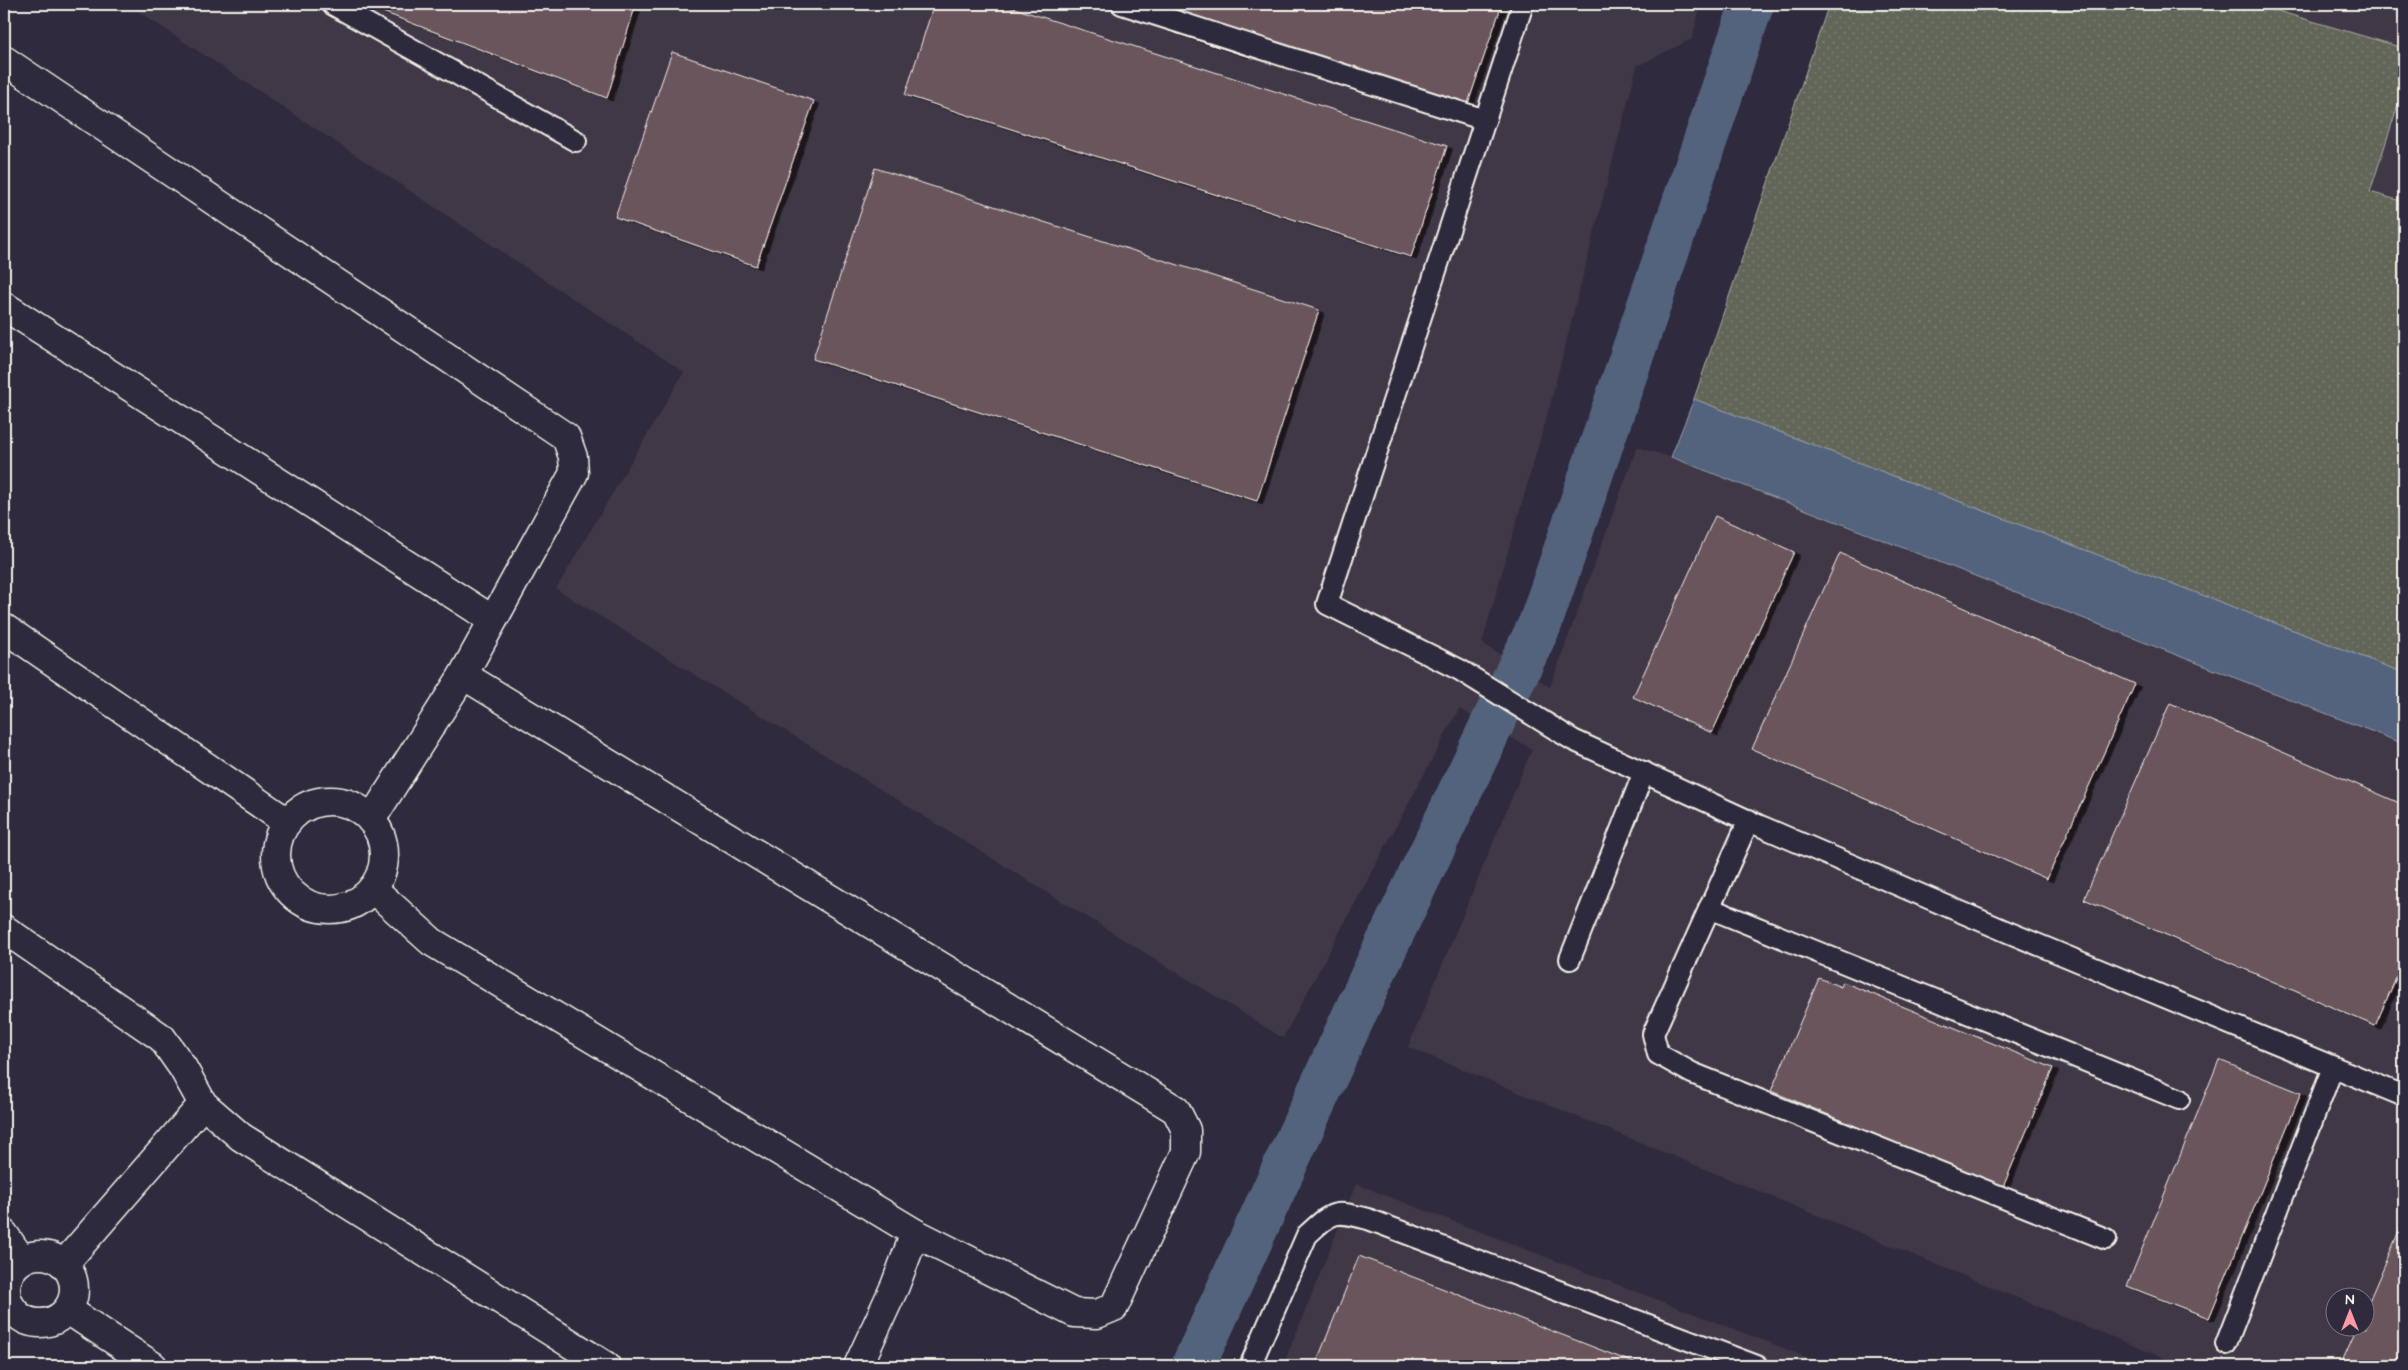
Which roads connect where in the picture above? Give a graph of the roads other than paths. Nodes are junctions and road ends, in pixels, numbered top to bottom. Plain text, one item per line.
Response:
1 (332, 4) edge
2 (1122, 4) edge
3 (1523, 4) edge
4 (4, 60) edge
5 (1485, 120) junction
6 (576, 141) dead end
7 (4, 306) edge
8 (493, 620) junction
9 (4, 628) edge
10 (463, 675) junction
11 (1644, 772) junction
12 (371, 820) junction
13 (1749, 820) junction
14 (287, 822) junction
15 (373, 889) junction
16 (1710, 908) junction
17 (4, 929) edge
18 (1570, 960) dead end
19 (2334, 1067) junction
20 (2404, 1096) edge
21 (2178, 1099) dead end
22 (203, 1104) junction
23 (915, 1233) junction
24 (4, 1234) edge
25 (2106, 1239) dead end
26 (22, 1260) junction
27 (64, 1264) junction
28 (68, 1310) junction
29 (2226, 1344) dead end
30 (153, 1366) edge
31 (606, 1366) edge
32 (858, 1366) edge
33 (1250, 1366) edge
34 (1756, 1366) edge

1 - 6 lane
2 - 5 lane
3 - 5 lane
4 - 8 street
5 - 11 lane
7 - 8 street
8 - 10 street
9 - 14 street
10 - 12 street
10 - 23 street
11 - 13 lane
11 - 18 lane
12 - 14 street
12 - 15 street
13 - 16 lane
13 - 19 lane
14 - 15 street
15 - 23 street
16 - 21 lane
16 - 25 lane
17 - 22 street
19 - 20 lane
19 - 29 lane
22 - 27 street
22 - 31 street
23 - 32 street
24 - 26 street
26 - 27 street
26 - 28 street
27 - 28 street
28 - 30 street
33 - 34 lane

